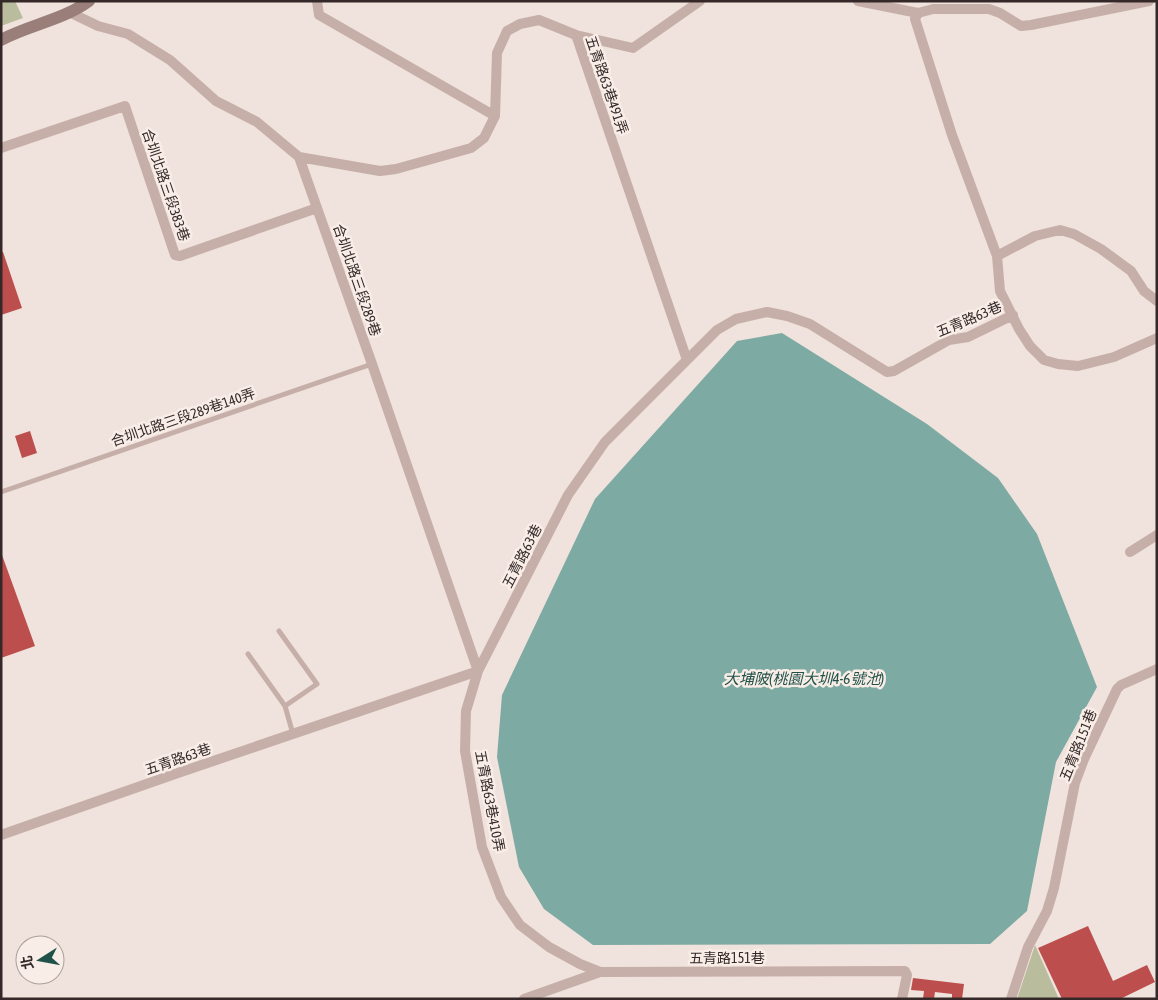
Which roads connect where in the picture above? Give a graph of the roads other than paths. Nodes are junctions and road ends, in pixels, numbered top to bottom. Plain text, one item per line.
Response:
1 (89, 1) edge
2 (317, 1) edge
3 (700, 1) edge
4 (858, 1) edge
5 (1149, 1) edge
6 (69, 12) junction
7 (917, 16) junction
8 (576, 35) junction
9 (1, 40) edge
10 (495, 116) junction
11 (1, 148) edge
12 (299, 158) junction
13 (317, 208) junction
14 (997, 256) junction
15 (1157, 301) edge
16 (1013, 315) junction
17 (1157, 338) edge
18 (687, 360) junction
19 (372, 364) junction
20 (1, 492) edge
21 (1157, 535) edge
22 (1130, 552) dead end
23 (278, 631) dead end
24 (248, 654) dead end
25 (1157, 669) edge
26 (478, 671) junction
27 (285, 706) junction
28 (293, 734) junction
29 (1, 835) edge
30 (600, 972) junction
31 (524, 999) edge
32 (902, 999) edge
33 (1012, 999) edge

1 - 6 street
2 - 10 street
3 - 8 street
4 - 7 street
5 - 7 street
6 - 9 street
6 - 12 street, 合圳北路三段289巷
7 - 14 street
8 - 10 street, 五青路63巷491弄
8 - 18 street, 五青路63巷491弄
10 - 12 street, 五青路63巷491弄
11 - 13 street, 合圳北路三段383巷
12 - 13 street, 合圳北路三段289巷
13 - 19 street, 合圳北路三段289巷
14 - 15 street
14 - 16 street
16 - 17 street
16 - 18 street, 五青路63巷
18 - 26 street, 五青路63巷
19 - 20 lane, 合圳北路三段289巷140弄
19 - 26 street, 合圳北路三段289巷
21 - 22 street
23 - 27 lane
24 - 27 lane
25 - 33 street, 五青路151巷
26 - 28 street, 五青路63巷
26 - 30 street, 五青路63巷410弄
27 - 28 lane
28 - 29 street, 五青路63巷
30 - 31 street, 五青路151巷
30 - 32 street, 五青路151巷

